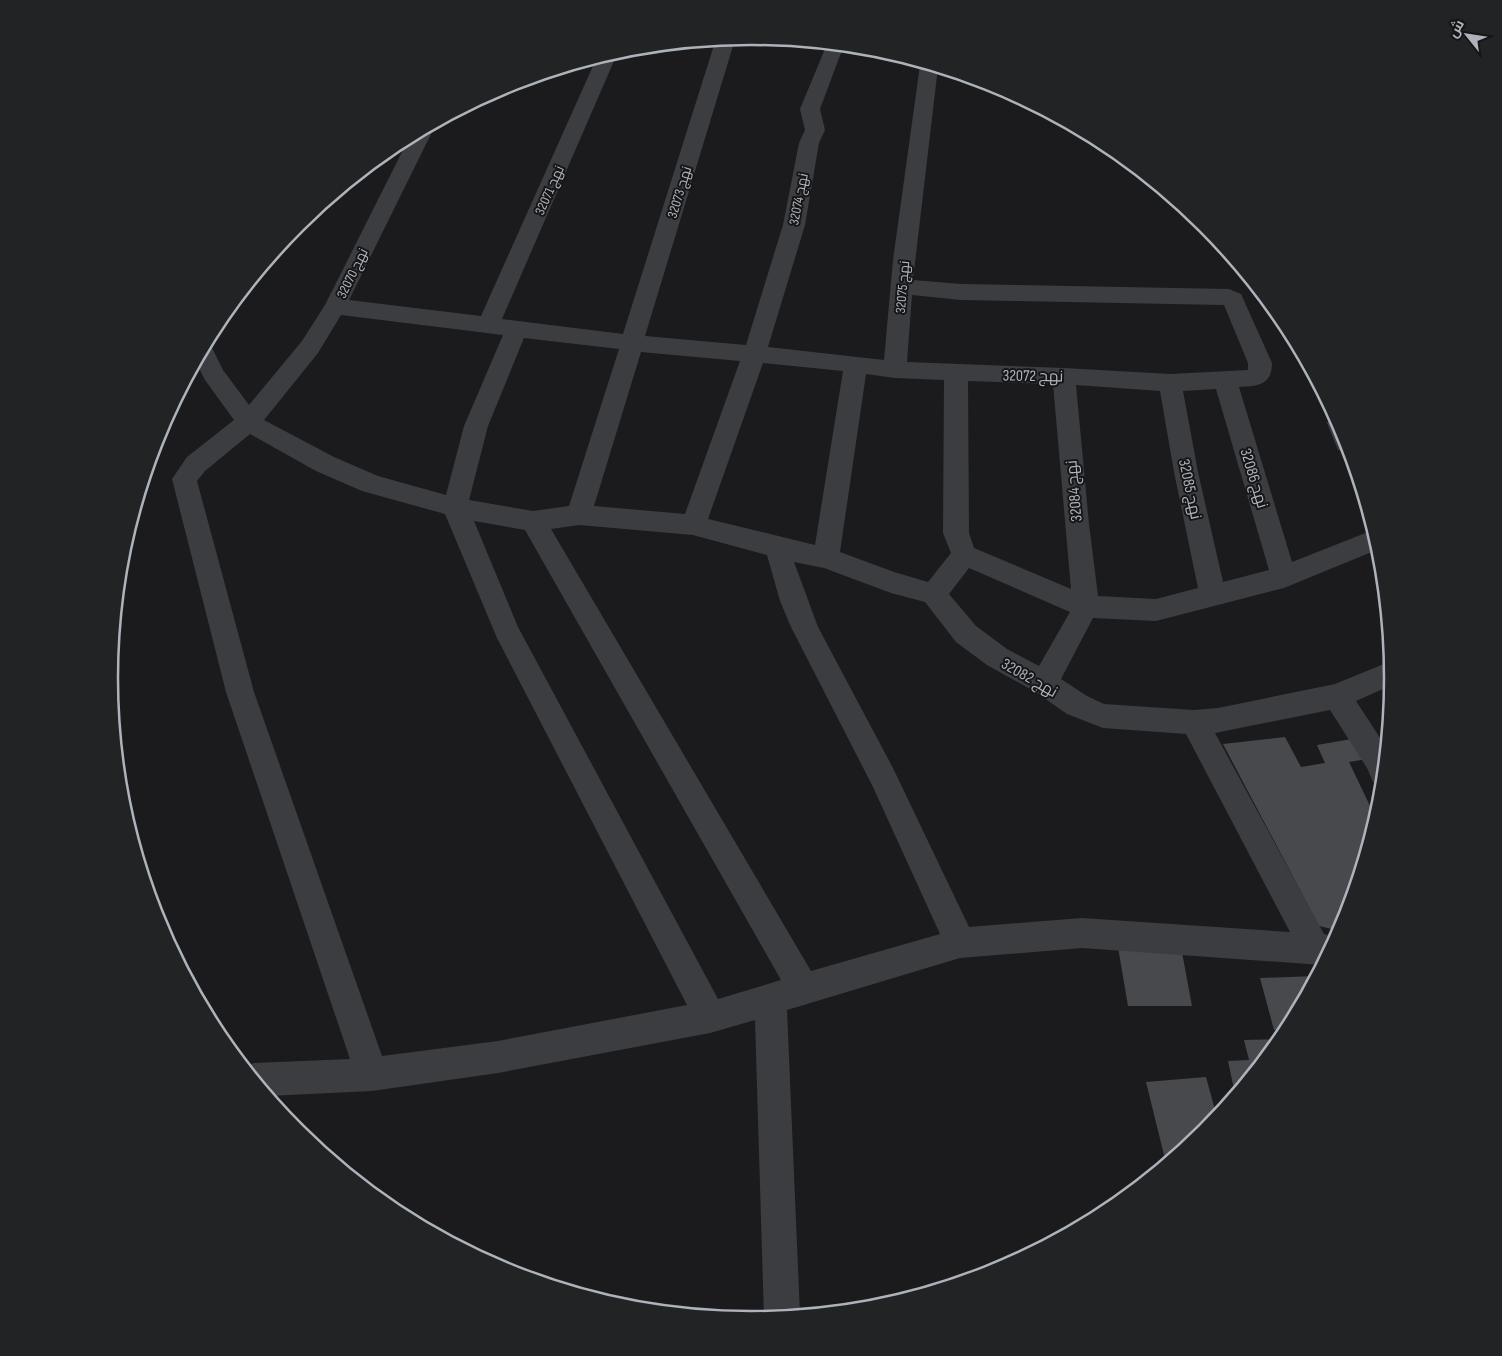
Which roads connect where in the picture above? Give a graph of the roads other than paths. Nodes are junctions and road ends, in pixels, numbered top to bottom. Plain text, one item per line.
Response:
1 (718, 46) edge
2 (834, 50) edge
3 (604, 63) edge
4 (928, 71) edge
5 (418, 140) edge
6 (902, 287) junction
7 (336, 306) junction
8 (489, 324) junction
9 (517, 328) junction
10 (633, 344) junction
11 (754, 355) junction
12 (205, 357) edge
13 (856, 364) junction
14 (895, 370) junction
15 (956, 373) junction
16 (1064, 376) junction
17 (1225, 380) junction
18 (1170, 383) junction
19 (248, 422) junction
20 (455, 507) junction
21 (579, 515) junction
22 (533, 521) junction
23 (693, 525) junction
24 (1369, 542) edge
25 (778, 548) junction
26 (964, 555) junction
27 (826, 558) junction
28 (1284, 576) junction
29 (934, 594) junction
30 (1213, 595) junction
31 (1086, 607) junction
32 (1384, 676) edge
33 (1044, 684) junction
34 (1337, 696) junction
35 (1194, 722) junction
36 (1379, 761) edge
37 (960, 943) junction
38 (1322, 949) edge
39 (804, 989) junction
40 (770, 1000) junction
41 (710, 1017) junction
42 (372, 1074) junction
43 (262, 1080) edge
44 (782, 1310) edge

1 - 10 street, نهج 32073
2 - 11 street, نهج 32074
3 - 8 street, نهج 32071
4 - 6 street, نهج 32075
5 - 7 street, نهج 32070
6 - 14 street, نهج 32075
6 - 17 street, نهج 32072
7 - 8 street, نهج 32070
7 - 19 street
8 - 9 street, نهج 32070
9 - 10 street, نهج 32070
9 - 20 street
10 - 11 street, نهج 32070
10 - 21 street, نهج 32073
11 - 13 street
11 - 23 street, نهج 32074
12 - 19 street
13 - 14 street
13 - 27 street
14 - 15 street, نهج 32072
15 - 16 street, نهج 32072
15 - 26 street
16 - 18 street, نهج 32072
16 - 31 street, نهج 32084
17 - 18 street, نهج 32072
17 - 28 street, نهج 32086
18 - 30 street, نهج 32085
19 - 20 street
19 - 42 street
20 - 22 street
20 - 41 street
21 - 22 street
21 - 23 street
22 - 39 street
23 - 25 street
24 - 28 street
25 - 27 street
25 - 37 street
26 - 29 street
26 - 31 street
27 - 29 street
28 - 30 street
29 - 33 street, نهج 32082
30 - 31 street
31 - 33 street
32 - 34 street, نهج 32082
33 - 35 street, نهج 32082
34 - 35 street, نهج 32082
34 - 36 street
35 - 38 street
37 - 38 street
37 - 39 street
39 - 40 street
40 - 41 street
40 - 44 street
41 - 42 street
42 - 43 street

